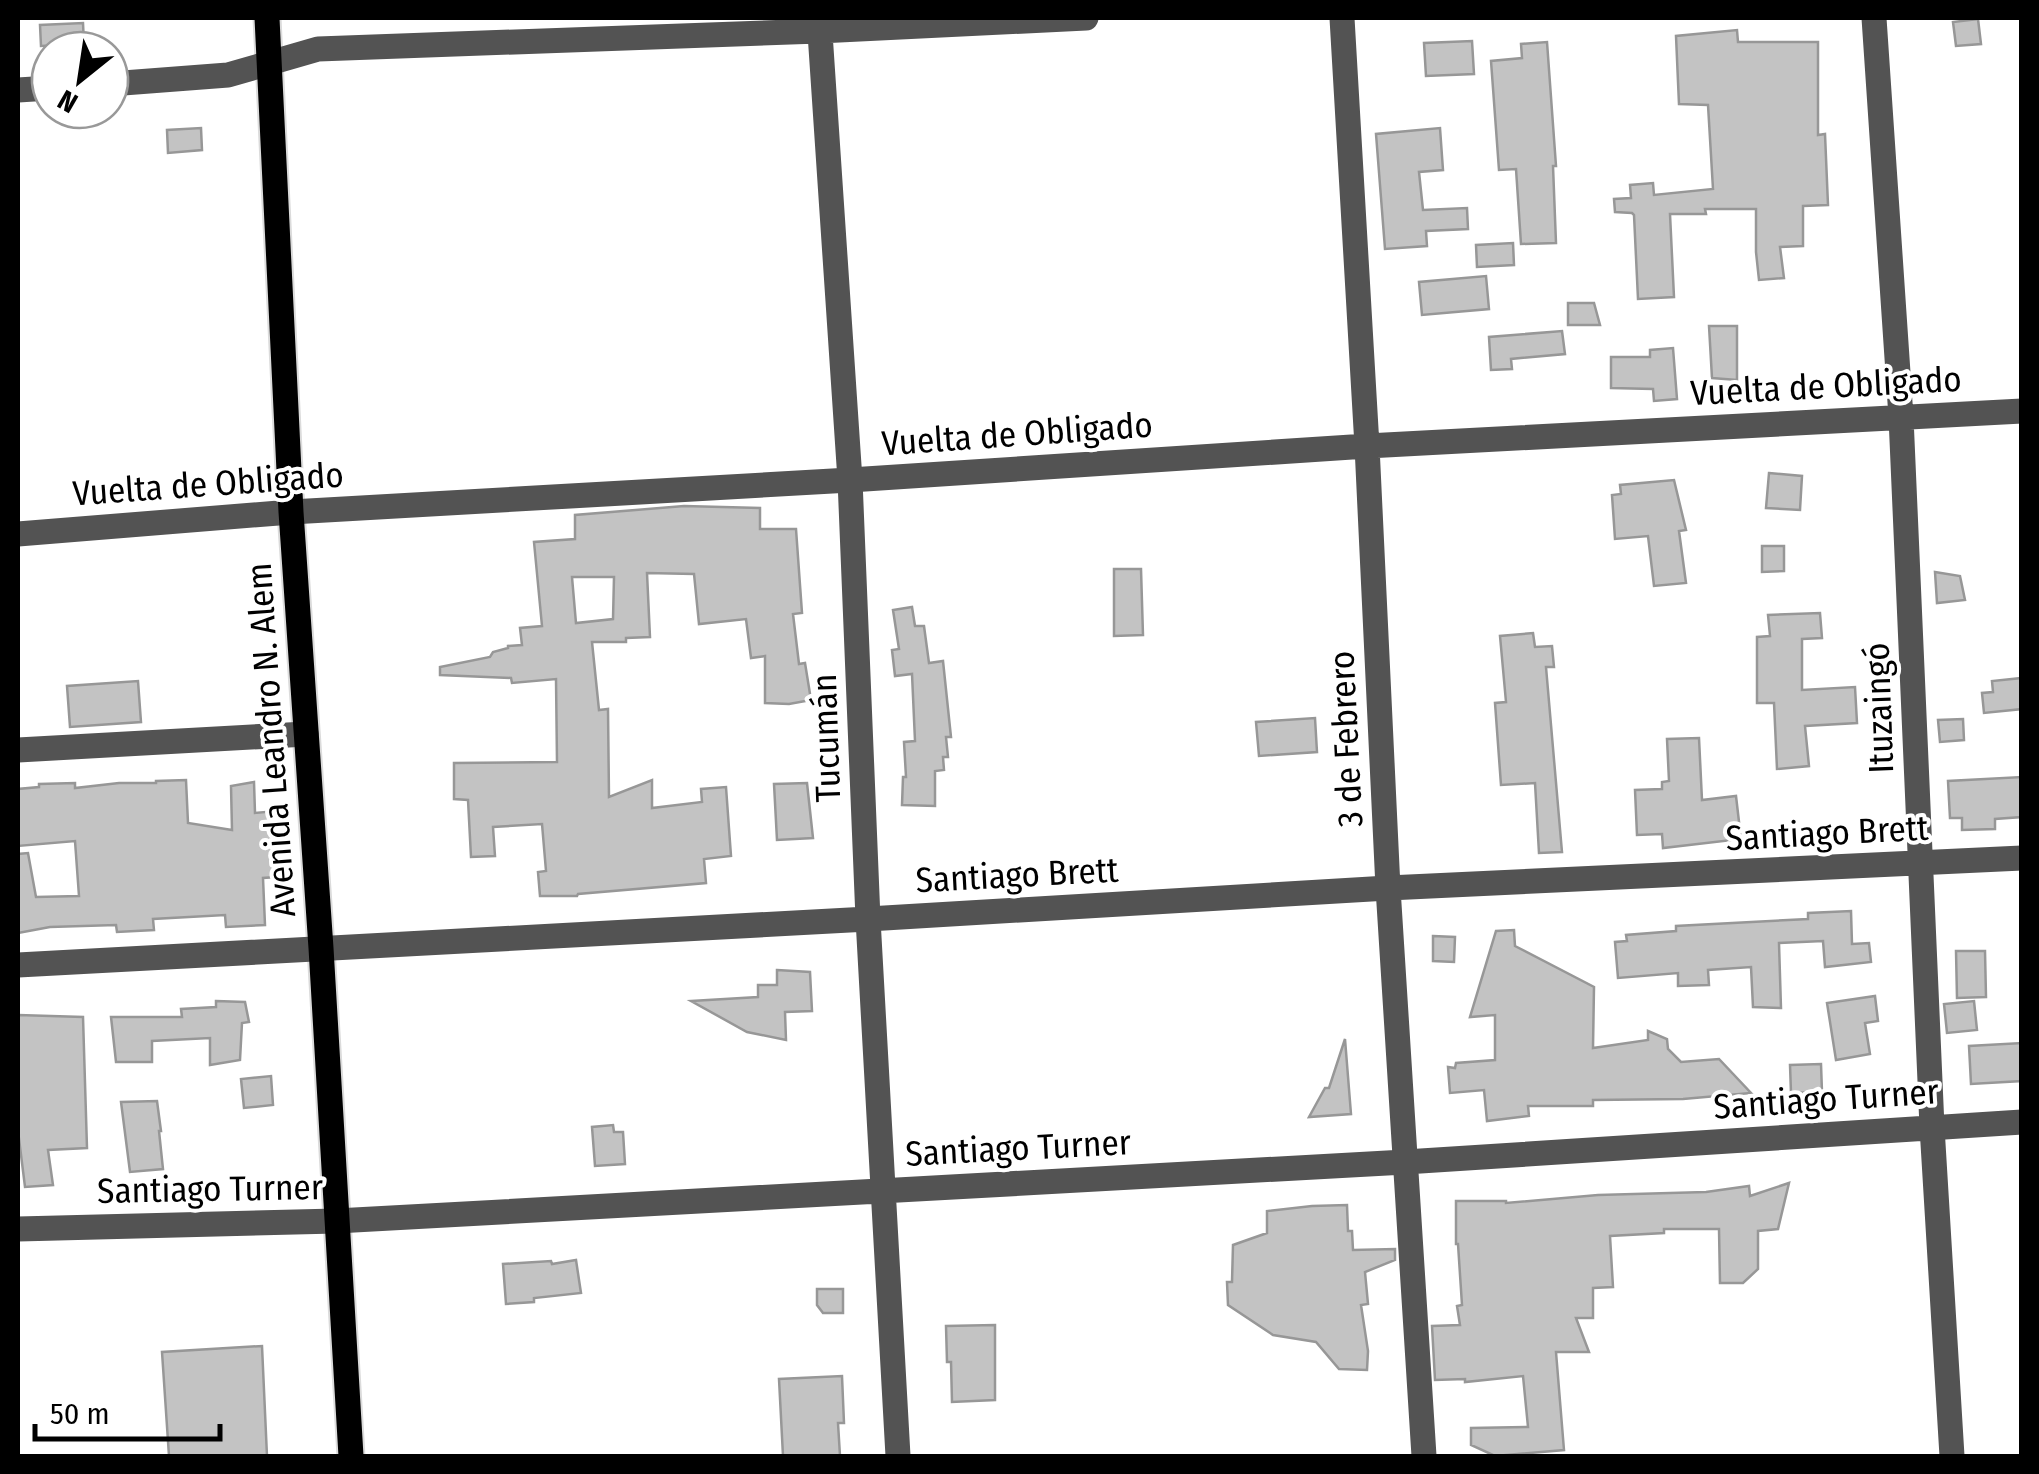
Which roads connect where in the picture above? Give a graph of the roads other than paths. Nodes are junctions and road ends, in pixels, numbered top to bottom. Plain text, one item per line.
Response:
1 (267, 18) edge
2 (1086, 18) edge
3 (1342, 18) edge
4 (1874, 18) edge
5 (819, 24) edge
6 (269, 64) junction
7 (130, 82) edge
8 (2022, 410) edge
9 (1901, 417) junction
10 (1367, 446) junction
11 (850, 480) junction
12 (291, 512) junction
13 (18, 534) edge
14 (306, 734) junction
15 (18, 750) edge
16 (2022, 858) edge
17 (1920, 864) junction
18 (1388, 888) junction
19 (868, 919) junction
20 (321, 948) junction
21 (18, 964) edge
22 (2022, 1122) edge
23 (1932, 1127) junction
24 (1405, 1162) junction
25 (883, 1190) junction
26 (336, 1221) junction
27 (18, 1229) edge
28 (351, 1456) edge
29 (898, 1456) edge
30 (1424, 1456) edge
31 (1952, 1456) edge

1 - 6 main road, Avenida Leandro N. Alem
2 - 5 street
3 - 10 street, 3 de Febrero
4 - 9 street, Ituzaingó
5 - 6 street
5 - 11 street, Tucumán
6 - 7 street
6 - 12 main road, Avenida Leandro N. Alem
8 - 9 street, Vuelta de Obligado
9 - 10 street, Vuelta de Obligado
9 - 17 street, Ituzaingó
10 - 11 street, Vuelta de Obligado
10 - 18 street, 3 de Febrero
11 - 12 street, Vuelta de Obligado
11 - 19 street, Tucumán
12 - 13 street, Vuelta de Obligado
12 - 14 main road, Avenida Leandro N. Alem
14 - 15 street
14 - 20 main road, Avenida Leandro N. Alem
16 - 17 street, Santiago Brett
17 - 18 street, Santiago Brett
17 - 23 street, Ituzaingó
18 - 19 street, Santiago Brett
18 - 24 street, 3 de Febrero
19 - 20 street, Santiago Brett
19 - 25 street, Tucumán
20 - 21 street, Santiago Brett
20 - 26 main road, Avenida Leandro N. Alem
22 - 23 street, Santiago Turner
23 - 24 street, Santiago Turner
23 - 31 street, Ituzaingó
24 - 25 street, Santiago Turner
24 - 30 street, 3 de Febrero
25 - 26 street, Santiago Turner
25 - 29 street, Tucumán
26 - 27 street, Santiago Turner
26 - 28 main road, Avenida Leandro N. Alem

